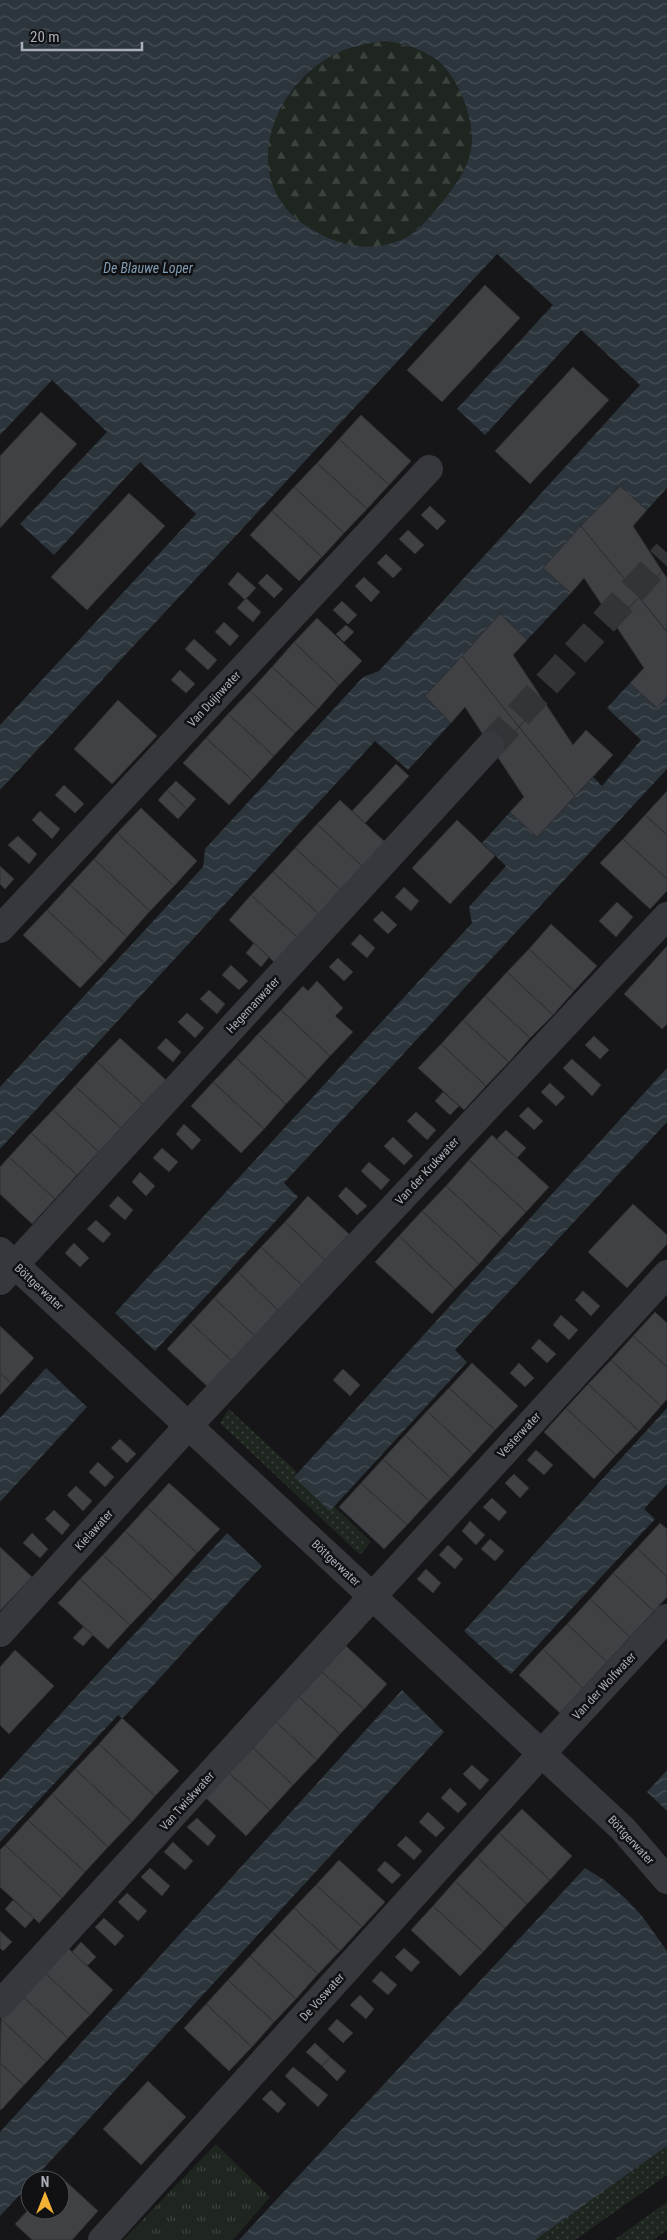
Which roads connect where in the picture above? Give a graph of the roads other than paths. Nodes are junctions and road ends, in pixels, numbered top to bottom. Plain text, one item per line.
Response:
1 (429, 469) dead end
2 (490, 746) tunnel mouth
3 (667, 916) edge
4 (0, 929) edge
5 (5, 1265) edge
6 (667, 1274) edge
7 (188, 1426) junction
8 (371, 1596) junction
9 (667, 1618) edge
10 (0, 1633) edge
11 (541, 1754) junction
12 (667, 1880) edge
13 (0, 2004) edge
14 (102, 2240) edge

1 - 4 street, Van Duijnwater
2 - 5 street, Hegemanwater
3 - 7 street, Van der Krukwater
5 - 7 street, Böttgerwater
6 - 8 street, Vesterwater
7 - 8 street, Böttgerwater
7 - 10 street, Kielawater
8 - 11 street, Böttgerwater
8 - 13 street, Van Twiskwater
9 - 11 street, Van der Wolfwater
11 - 12 street, Böttgerwater
11 - 14 street, De Voswater

